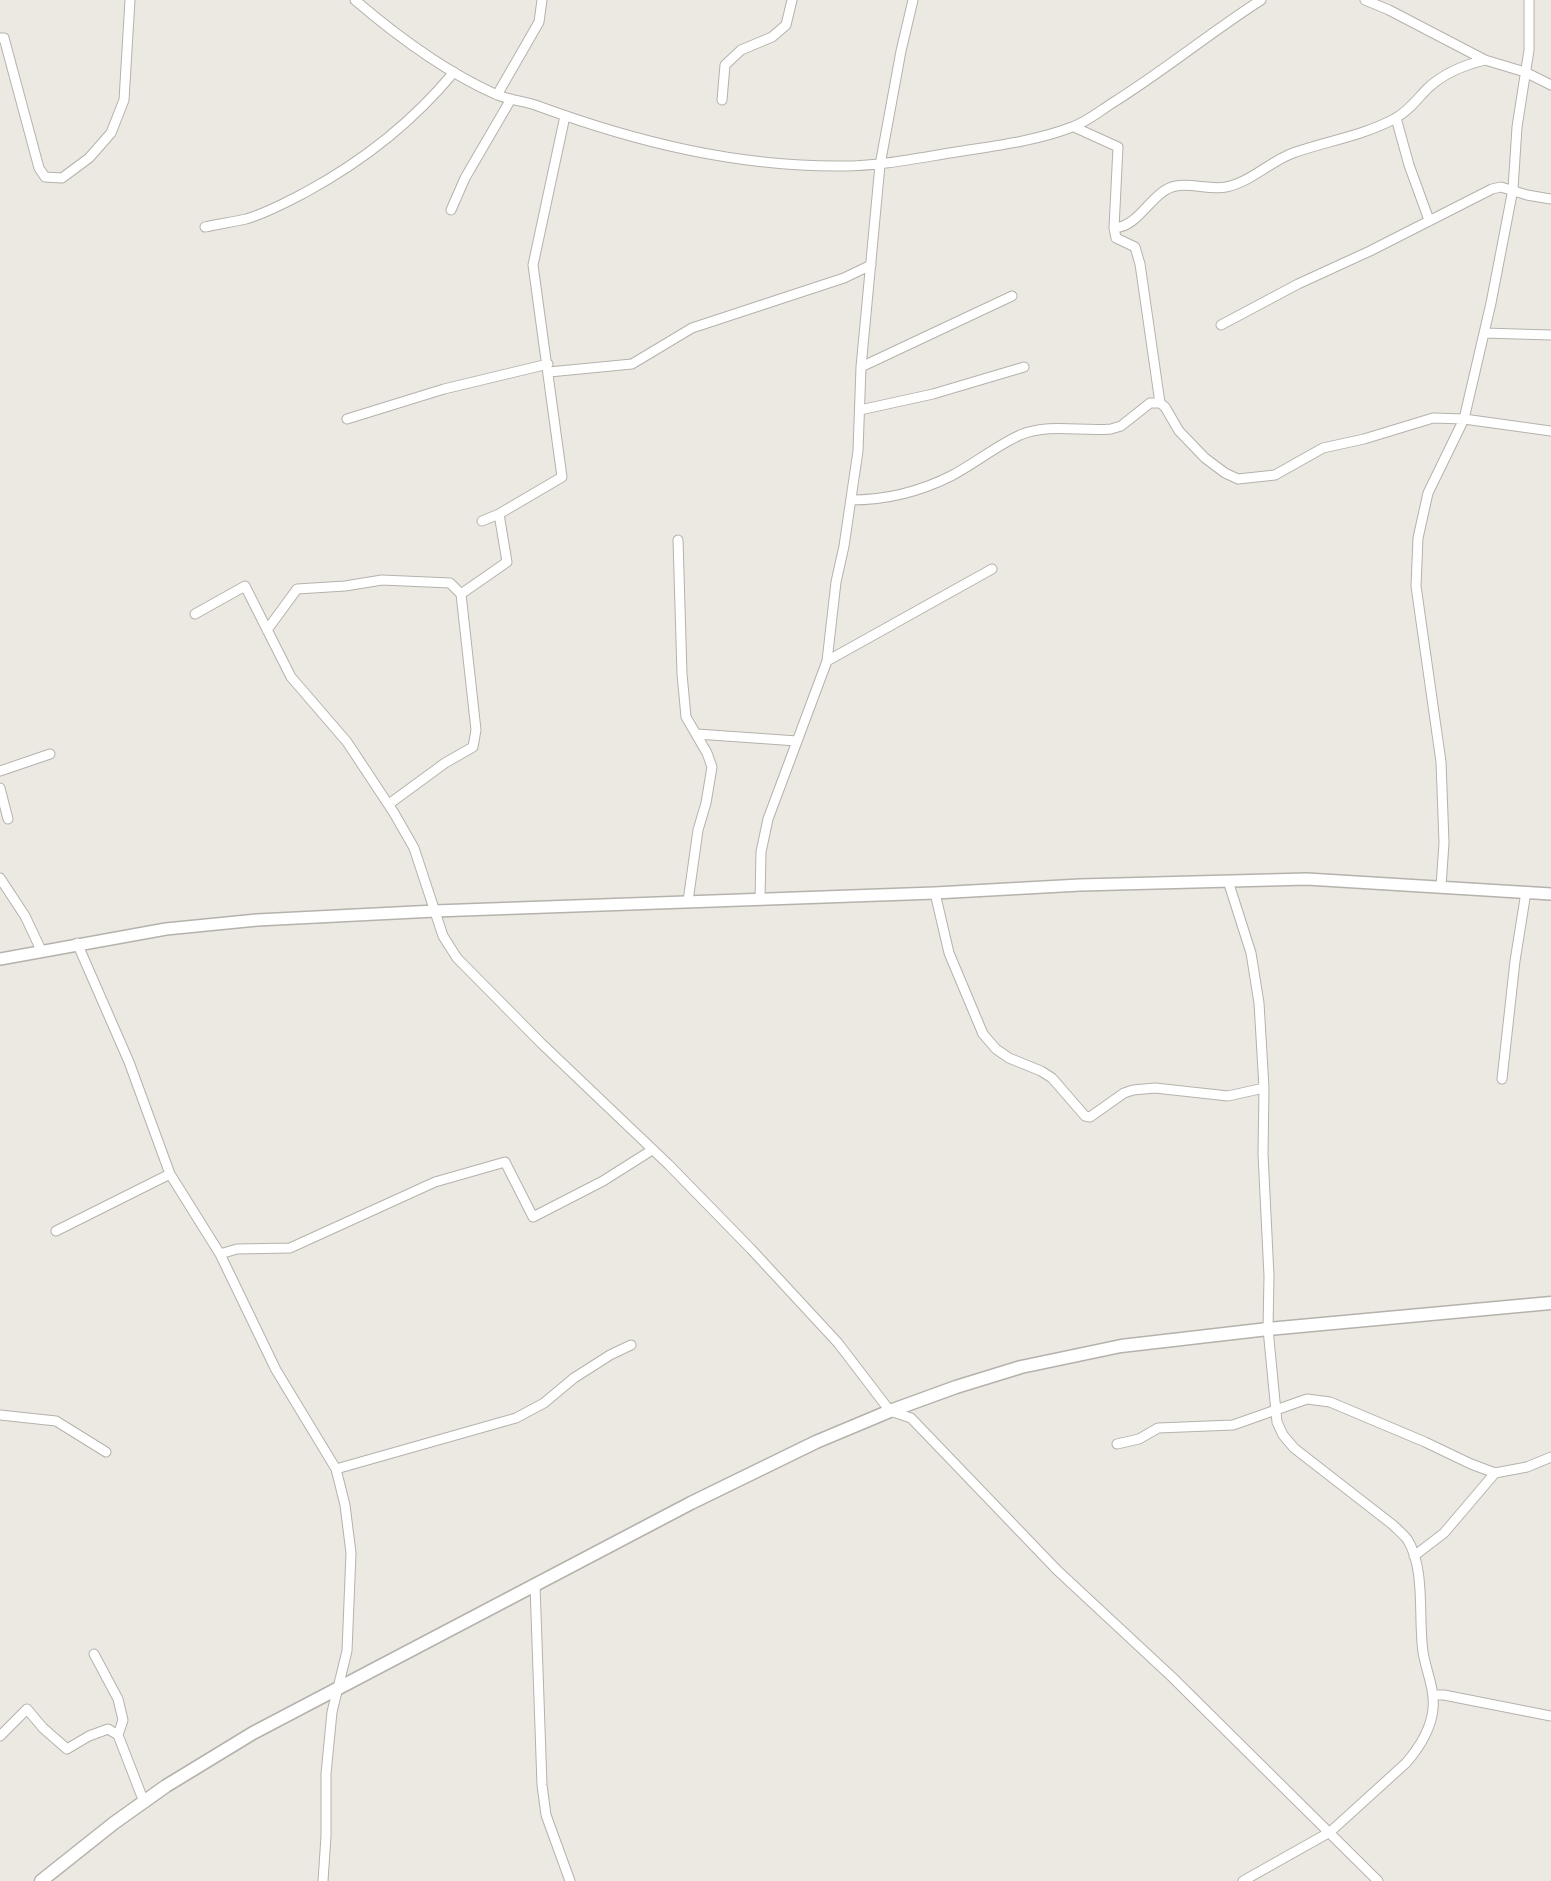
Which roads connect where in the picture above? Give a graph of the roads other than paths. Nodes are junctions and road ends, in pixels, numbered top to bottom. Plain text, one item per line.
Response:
1 (130, 0) edge
2 (355, 0) edge
3 (542, 0) edge
4 (792, 0) edge
5 (913, 0) edge
6 (1261, 0) edge
7 (1365, 0) edge
8 (1529, 0) edge
9 (0, 38) edge
10 (1485, 60) junction
11 (454, 72) junction
12 (1525, 72) junction
13 (1551, 86) edge
14 (497, 95) junction
15 (511, 98) junction
16 (722, 100) dead end
17 (564, 116) junction
18 (1396, 118) junction
19 (1074, 127) junction
20 (880, 164) junction
21 (1513, 189) junction
22 (1551, 199) edge
23 (451, 210) dead end
24 (1429, 220) junction
25 (205, 227) dead end
26 (1114, 228) junction
27 (871, 265) junction
28 (1012, 296) dead end
29 (1221, 324) dead end
30 (1484, 332) junction
31 (1551, 335) edge
32 (861, 367) junction
33 (1024, 367) dead end
34 (548, 368) junction
35 (1160, 403) junction
36 (860, 410) junction
37 (347, 419) dead end
38 (1464, 419) junction
39 (1551, 431) edge
40 (851, 500) junction
41 (499, 514) junction
42 (482, 521) dead end
43 (678, 540) dead end
44 (992, 569) dead end
45 (461, 594) junction
46 (195, 614) dead end
47 (267, 630) junction
48 (827, 661) junction
49 (697, 734) junction
50 (797, 741) junction
51 (50, 754) dead end
52 (0, 770) edge
53 (0, 788) edge
54 (389, 804) junction
55 (8, 819) dead end
56 (0, 878) edge
57 (1228, 881) junction
58 (1441, 886) junction
59 (1526, 892) junction
60 (934, 893) junction
61 (1551, 894) edge
62 (760, 899) junction
63 (688, 901) junction
64 (435, 911) junction
65 (77, 943) junction
66 (41, 950) junction
67 (0, 959) edge
68 (1502, 1079) dead end
69 (1264, 1088) junction
70 (652, 1150) junction
71 (170, 1174) junction
72 (56, 1231) dead end
73 (220, 1254) junction
74 (1551, 1304) edge
75 (1268, 1329) junction
76 (631, 1345) dead end
77 (1274, 1410) junction
78 (890, 1411) junction
79 (0, 1415) edge
80 (1117, 1444) dead end
81 (106, 1452) dead end
82 (1551, 1457) edge
83 (336, 1469) junction
84 (1495, 1472) junction
85 (1414, 1556) junction
86 (535, 1585) junction
87 (94, 1654) dead end
88 (340, 1687) junction
89 (1434, 1695) junction
90 (1551, 1716) edge
91 (118, 1735) junction
92 (0, 1736) edge
93 (144, 1802) junction
94 (1330, 1832) junction
95 (41, 1881) edge
96 (323, 1881) edge
97 (570, 1881) edge
98 (1243, 1881) edge
99 (1378, 1881) edge

1 - 9 street
2 - 11 street
3 - 14 street
4 - 16 street
5 - 20 street
6 - 19 street
7 - 10 street
8 - 12 street
10 - 12 street
10 - 18 street
11 - 14 street
11 - 25 street
12 - 13 street
12 - 21 street
14 - 15 street
15 - 17 street
15 - 23 street
17 - 20 street
17 - 34 street
18 - 24 street
18 - 26 street
19 - 20 street
19 - 26 street
20 - 27 street
21 - 22 street
21 - 24 street
21 - 30 street
24 - 29 street
26 - 35 street
27 - 32 street
27 - 34 street
28 - 32 street
30 - 31 street
30 - 38 street
32 - 36 street
33 - 36 street
34 - 37 street
34 - 41 street
35 - 38 street
35 - 40 street
36 - 40 street
38 - 39 street
38 - 58 street
40 - 48 street
41 - 42 street
41 - 45 street
43 - 49 street
44 - 48 street
45 - 47 street
45 - 54 street
46 - 47 street
47 - 54 street
48 - 50 street
49 - 50 street
49 - 63 street
50 - 62 street
51 - 52 street
53 - 55 street
54 - 64 street
56 - 66 street
57 - 58 main road
57 - 60 main road
57 - 69 street
58 - 59 main road
59 - 61 main road
59 - 68 street
60 - 62 main road
60 - 69 street
62 - 63 main road
63 - 64 main road
64 - 65 main road
64 - 70 street
65 - 66 main road
65 - 71 street
66 - 67 main road
69 - 75 street
70 - 73 street
70 - 78 street
71 - 72 street
71 - 73 street
73 - 83 street
74 - 75 main road
75 - 77 street
75 - 78 main road
76 - 83 street
77 - 80 street
77 - 84 street
77 - 85 street
78 - 86 main road
78 - 94 street
79 - 81 street
82 - 84 street
83 - 88 street
84 - 85 street
85 - 89 street
86 - 88 main road
86 - 97 street
87 - 91 street
88 - 93 main road
88 - 96 street
89 - 90 street
89 - 94 street
91 - 92 street
91 - 93 street
93 - 95 main road
94 - 98 street
94 - 99 street

